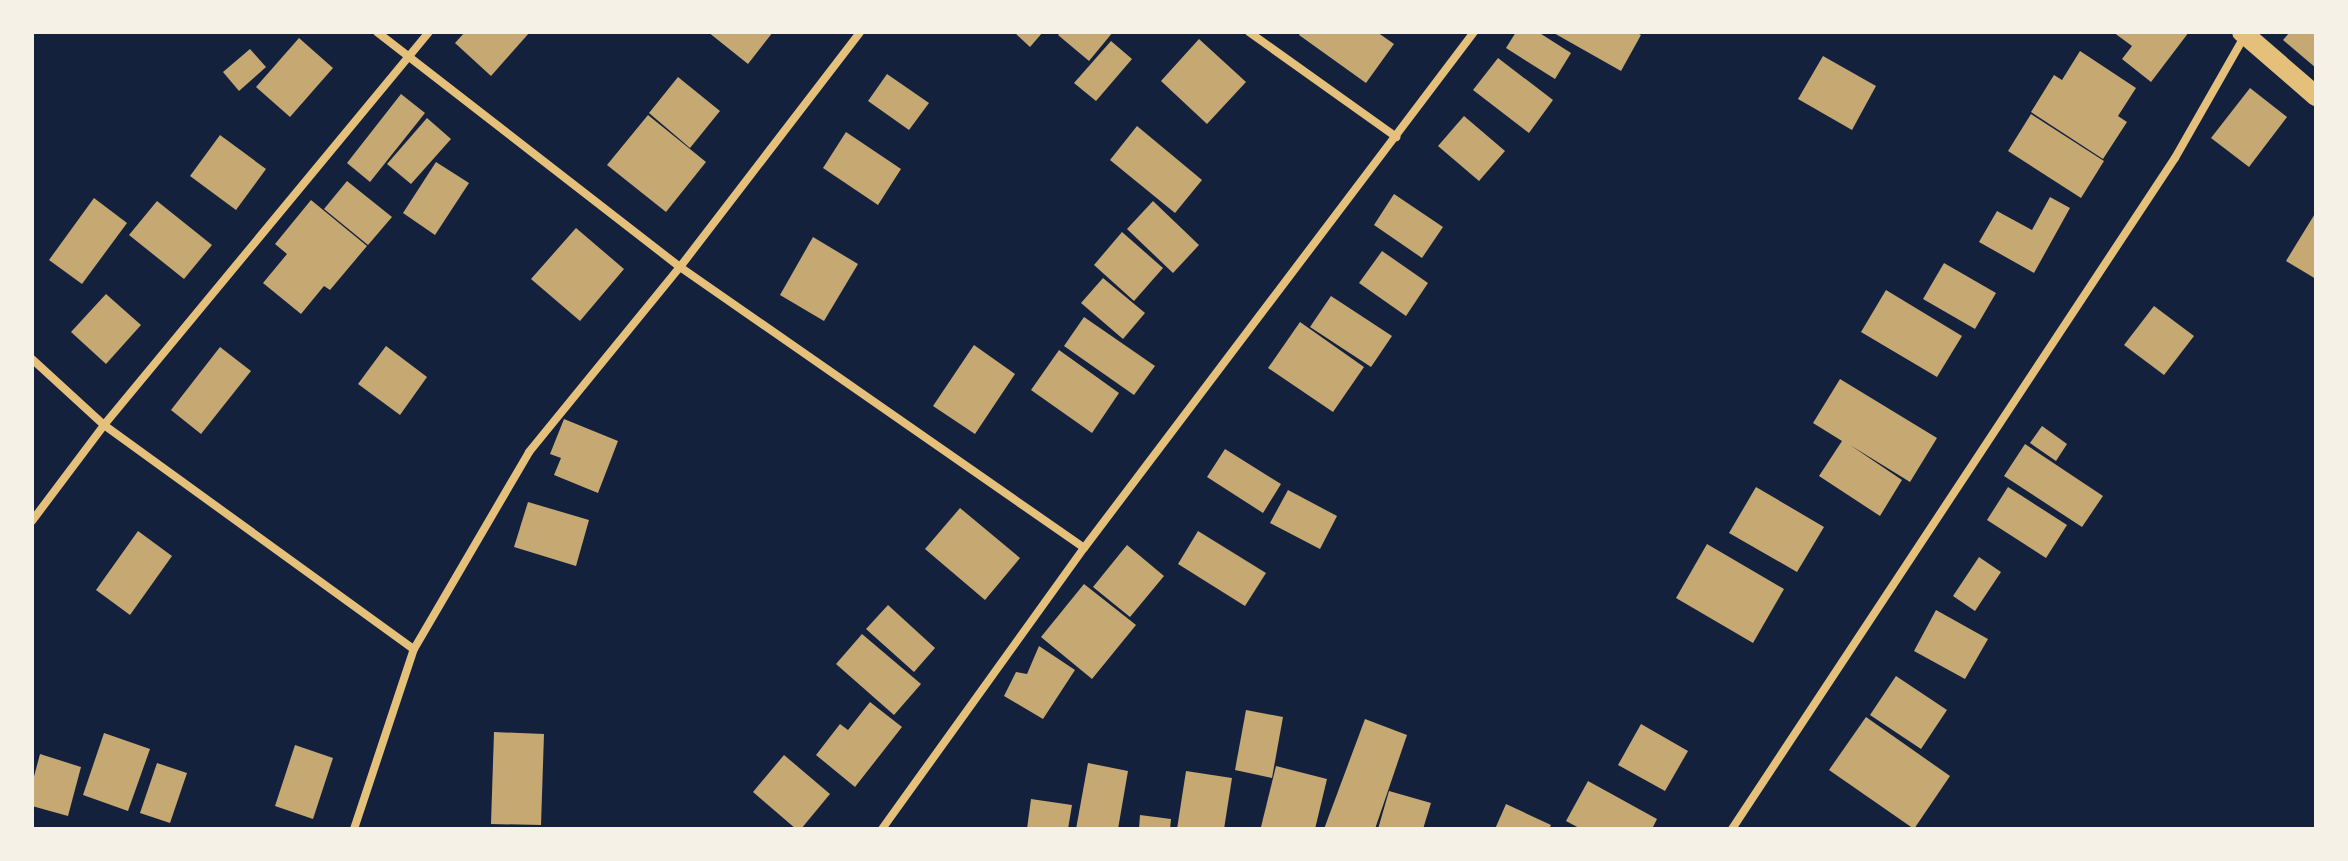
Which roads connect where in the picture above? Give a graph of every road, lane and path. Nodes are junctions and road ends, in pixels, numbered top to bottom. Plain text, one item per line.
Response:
1 (377, 32) edge
2 (429, 32) edge
3 (860, 32) edge
4 (1249, 32) edge
5 (1474, 32) edge
6 (2245, 33) edge
7 (410, 57) junction
8 (2316, 96) edge
9 (1396, 137) junction
10 (680, 267) junction
11 (32, 359) edge
12 (104, 425) junction
13 (32, 521) edge
14 (1084, 548) junction
15 (414, 649) junction
16 (354, 829) edge
17 (882, 829) edge
18 (1732, 829) edge

1 - 7 street
2 - 7 street
3 - 10 street
4 - 9 street
5 - 9 street
6 - 8 main road
6 - 18 street
7 - 10 street
7 - 12 street
9 - 14 street
10 - 14 street
10 - 15 street
11 - 12 street
12 - 13 street
12 - 15 street
14 - 17 street
15 - 16 street

